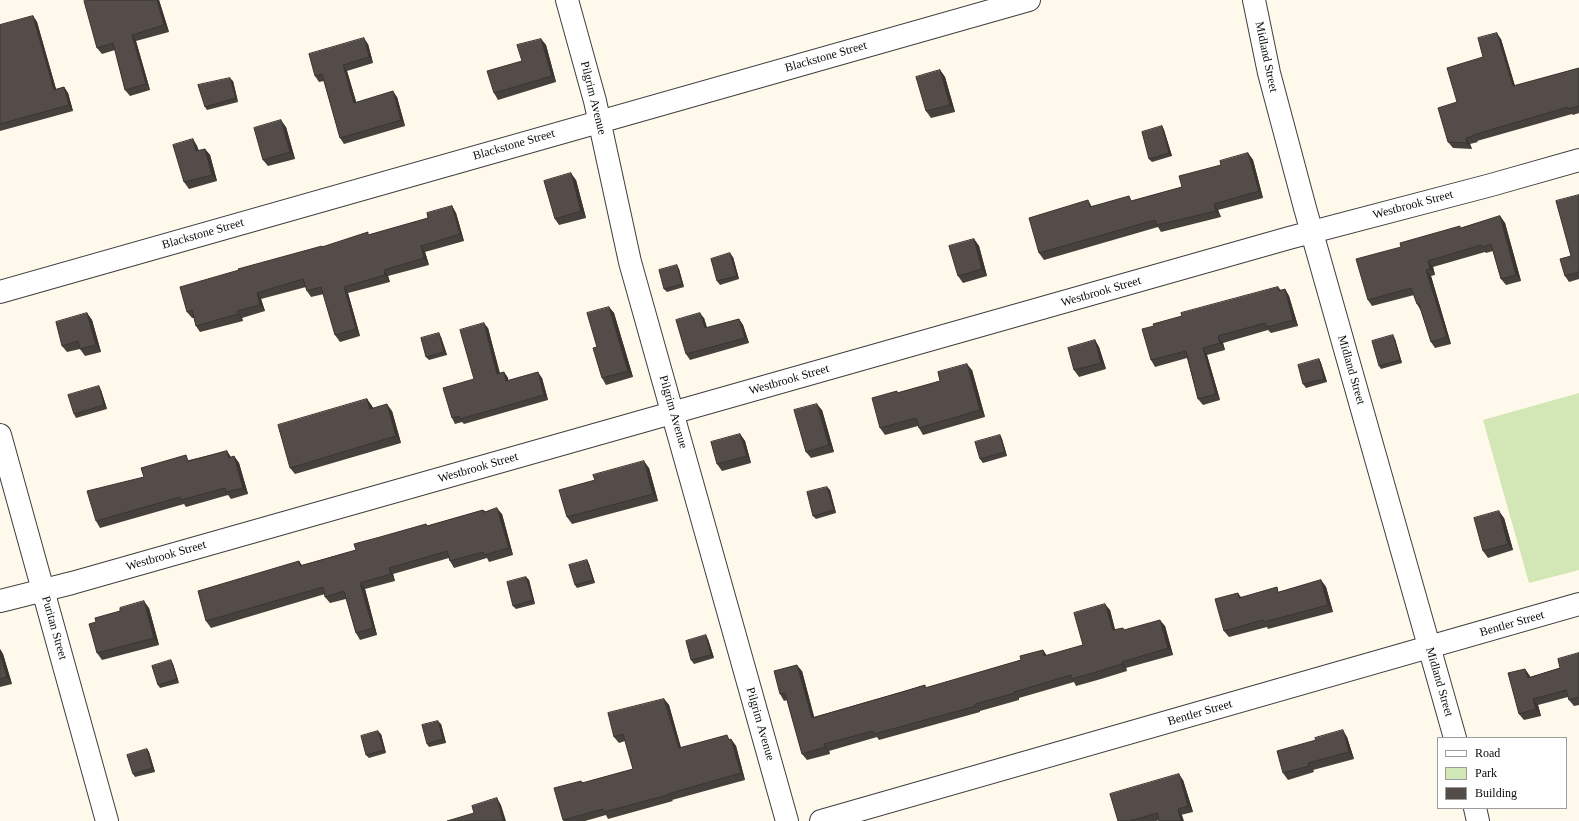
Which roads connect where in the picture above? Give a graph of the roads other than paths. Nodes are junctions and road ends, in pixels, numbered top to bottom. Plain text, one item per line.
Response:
1 (567, 0) edge
2 (1029, 0) edge
3 (1254, 0) edge
4 (599, 121) junction
5 (1579, 160) edge
6 (1312, 232) junction
7 (0, 292) edge
8 (673, 412) junction
9 (0, 435) edge
10 (44, 590) junction
11 (0, 601) edge
12 (1579, 604) edge
13 (1430, 647) junction
14 (1455, 737) edge
15 (1475, 809) edge
16 (108, 821) edge
17 (787, 821) edge
18 (821, 821) edge
19 (1478, 821) edge

1 - 4 street, Pilgrim Avenue
2 - 4 street, Blackstone Street
3 - 6 street, Midland Street
4 - 7 street, Blackstone Street
4 - 8 street, Pilgrim Avenue
5 - 6 street, Westbrook Street
6 - 8 street, Westbrook Street
6 - 13 street, Midland Street
8 - 10 street, Westbrook Street
8 - 17 street, Pilgrim Avenue
9 - 10 street, Puritan Street
10 - 11 street, Westbrook Street
10 - 16 street, Puritan Street
12 - 13 street, Bentler Street
13 - 14 street, Midland Street
13 - 18 street, Bentler Street
15 - 19 street

